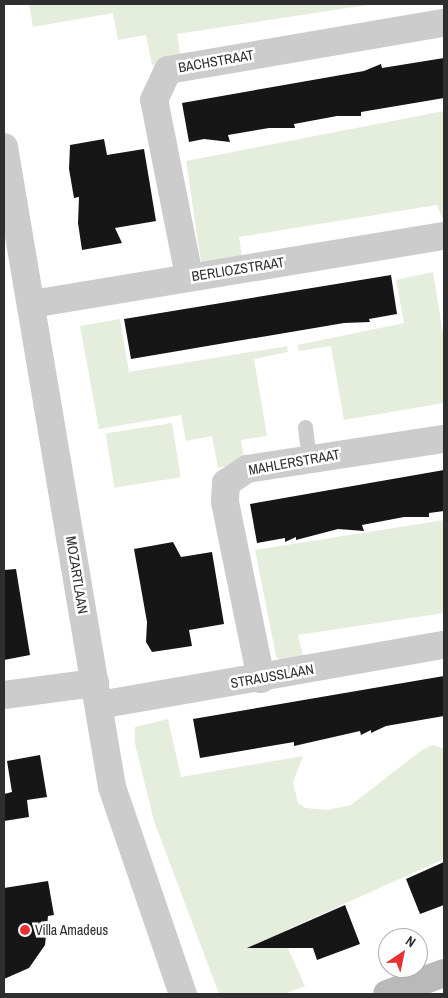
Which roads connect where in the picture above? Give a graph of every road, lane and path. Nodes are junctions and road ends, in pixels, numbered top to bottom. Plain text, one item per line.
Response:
1 (444, 23) edge
2 (4, 146) edge
3 (444, 236) edge
4 (189, 276) junction
5 (32, 304) junction
6 (305, 427) dead end
7 (444, 439) edge
8 (309, 459) junction
9 (444, 645) edge
10 (261, 678) junction
11 (97, 694) junction
12 (4, 695) edge
13 (444, 973) edge
14 (183, 994) edge
15 (387, 994) edge

1 - 4 street, BACHSTRAAT
2 - 5 street, MOZARTLAAN
3 - 4 street, BERLIOZSTRAAT
4 - 5 street, BERLIOZSTRAAT
5 - 11 street, MOZARTLAAN
6 - 8 lane
7 - 8 street, MAHLERSTRAAT
8 - 10 street, MAHLERSTRAAT
9 - 10 street, STRAUSSLAAN
10 - 11 street, STRAUSSLAAN
11 - 12 street, STRAUSSLAAN
11 - 14 street, MOZARTLAAN
13 - 15 main road

